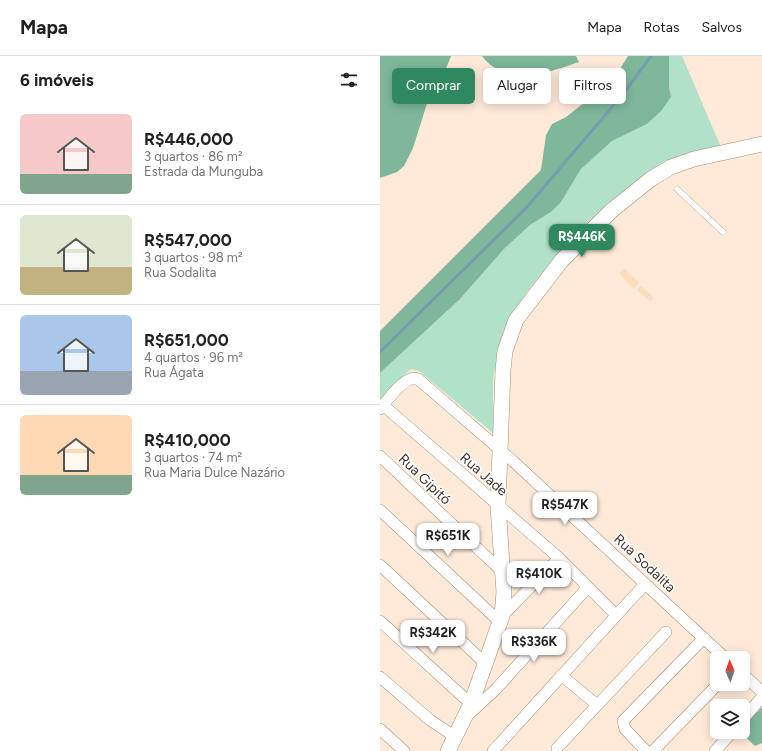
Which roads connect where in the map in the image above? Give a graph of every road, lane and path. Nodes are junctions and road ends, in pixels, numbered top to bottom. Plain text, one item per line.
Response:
1 (762, 144) edge
2 (677, 189) dead end
3 (723, 232) dead end
4 (382, 407) edge
5 (501, 451) junction
6 (380, 456) edge
7 (498, 506) junction
8 (380, 510) edge
9 (559, 558) junction
10 (380, 565) edge
11 (503, 572) junction
12 (645, 584) junction
13 (588, 587) junction
14 (616, 615) junction
15 (501, 619) junction
16 (380, 621) edge
17 (666, 632) dead end
18 (704, 638) junction
19 (718, 651) edge
20 (486, 664) junction
21 (561, 674) junction
22 (380, 677) edge
23 (750, 681) edge
24 (711, 691) edge
25 (762, 693) edge
26 (471, 704) junction
27 (596, 704) junction
28 (750, 709) edge
29 (462, 721) junction
30 (380, 729) edge
31 (454, 736) junction
32 (726, 739) edge
33 (557, 748) dead end
34 (404, 751) edge
35 (448, 751) edge
36 (493, 751) edge
37 (646, 751) edge
38 (653, 751) edge
39 (715, 751) edge

1 - 5 main road
2 - 3 lane
4 - 5 street, Rua Sodalita
4 - 7 street, Rua Jade
5 - 7 main road
5 - 12 street, Rua Sodalita
6 - 11 street, Rua Gipitó
7 - 9 street, Rua Jade
7 - 11 main road
8 - 15 street
9 - 13 street, Rua Jade
9 - 15 street
10 - 20 street
11 - 15 main road
12 - 14 street
12 - 18 street, Rua Sodalita
13 - 14 street, Rua Jade
13 - 29 street
14 - 21 street
15 - 20 main road
16 - 26 street
17 - 27 street
18 - 19 street, Rua Sodalita
18 - 37 street
20 - 26 main road
21 - 27 street
21 - 36 street
22 - 31 street
23 - 25 street
24 - 38 street
25 - 28 street
26 - 29 main road
27 - 33 street
29 - 31 main road
30 - 34 street
31 - 35 main road
32 - 39 street

